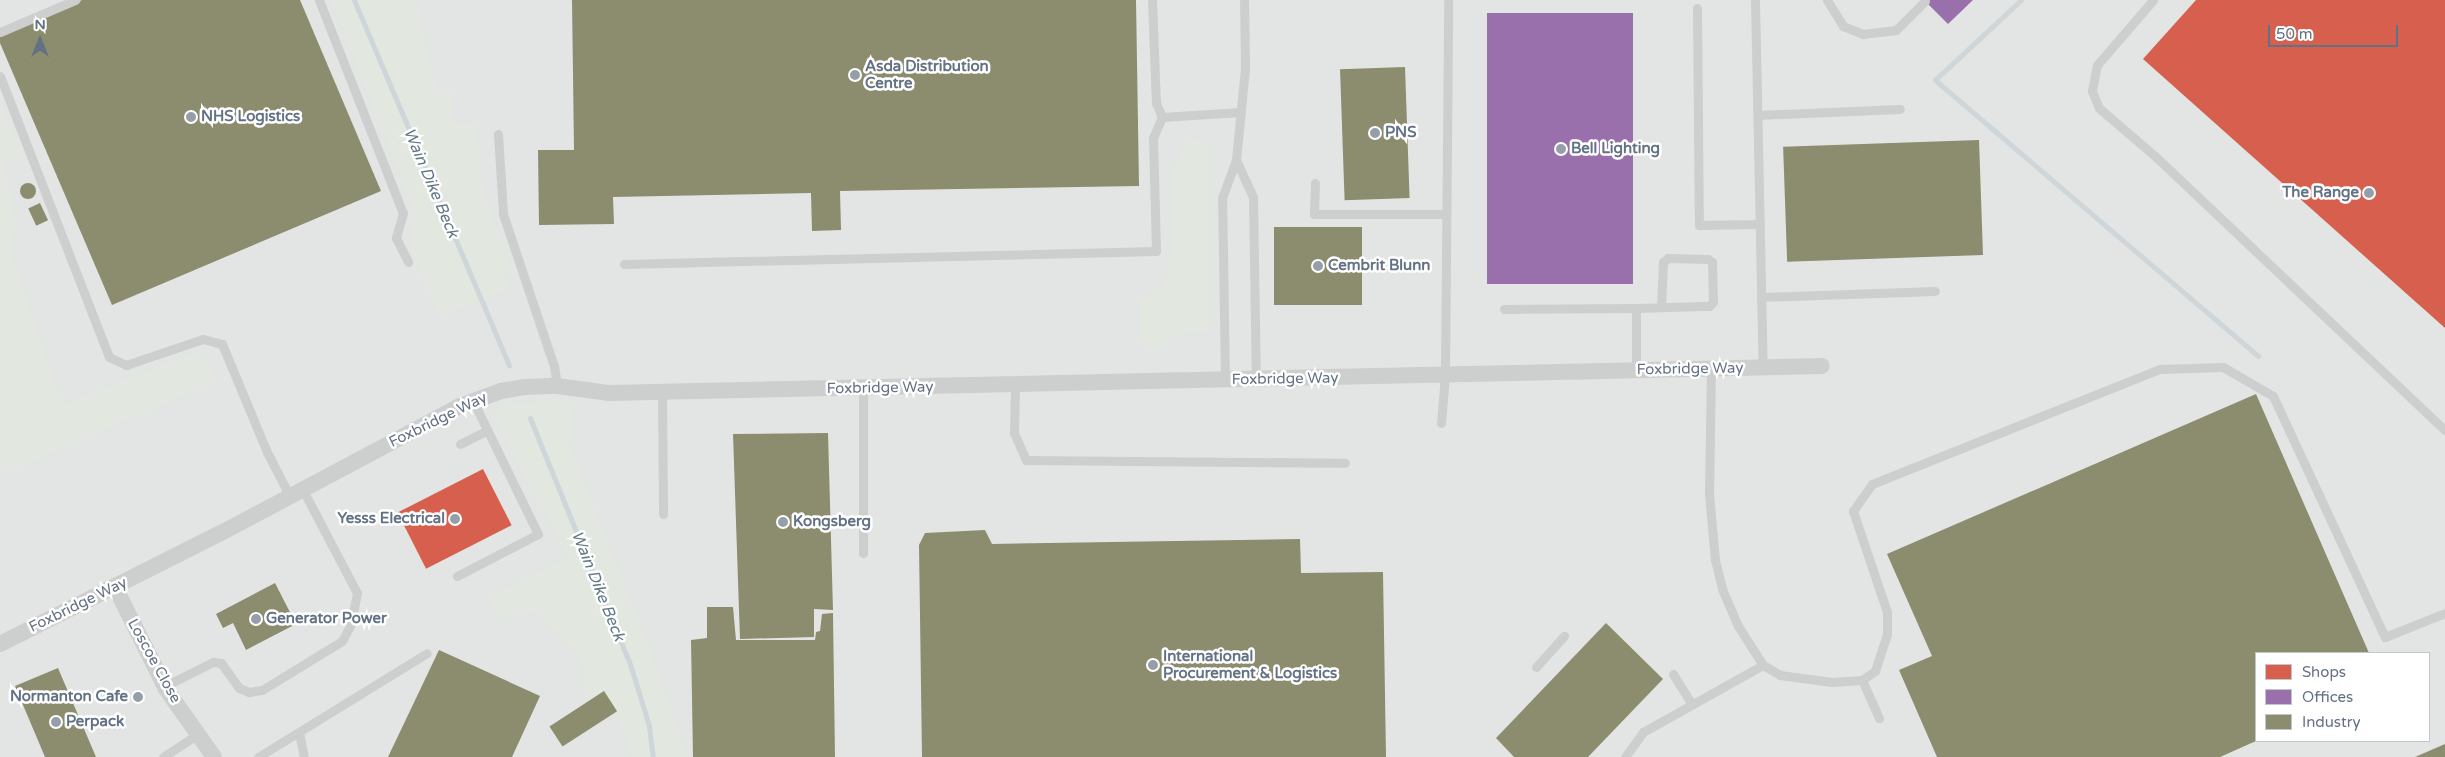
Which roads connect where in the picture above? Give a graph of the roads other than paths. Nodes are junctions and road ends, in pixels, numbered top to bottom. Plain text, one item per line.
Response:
1 (75, 0) edge
2 (318, 0) edge
3 (1152, 0) edge
4 (1244, 0) edge
5 (1448, 0) edge
6 (1755, 0) edge
7 (1827, 0) edge
8 (2153, 0) edge
9 (1925, 1) edge
10 (1696, 8) dead end
11 (0, 32) edge
12 (0, 76) edge
13 (1900, 109) dead end
14 (1241, 112) junction
15 (1758, 115) junction
16 (1162, 117) junction
17 (498, 134) dead end
18 (1236, 160) junction
19 (1314, 183) dead end
20 (1444, 214) junction
21 (1760, 224) junction
22 (408, 262) dead end
23 (624, 264) dead end
24 (1935, 292) dead end
25 (1761, 297) junction
26 (1636, 308) junction
27 (1661, 308) junction
28 (1504, 309) dead end
29 (1822, 366) dead end
30 (1763, 368) junction
31 (1711, 369) junction
32 (1636, 371) junction
33 (1445, 376) junction
34 (1225, 380) junction
35 (1256, 380) junction
36 (1015, 385) junction
37 (557, 386) junction
38 (863, 388) junction
39 (662, 392) junction
40 (473, 401) junction
41 (1441, 423) dead end
42 (488, 430) junction
43 (2445, 430) edge
44 (460, 444) dead end
45 (1344, 463) dead end
46 (296, 493) junction
47 (663, 514) dead end
48 (863, 552) dead end
49 (457, 576) dead end
50 (115, 587) junction
51 (2445, 613) edge
52 (1564, 636) dead end
53 (0, 644) edge
54 (427, 653) dead end
55 (1763, 665) junction
56 (1536, 667) dead end
57 (1673, 674) dead end
58 (1862, 680) junction
59 (165, 686) junction
60 (1691, 703) junction
61 (1879, 718) dead end
62 (299, 732) junction
63 (198, 734) junction
64 (163, 757) edge
65 (214, 757) edge
66 (258, 757) edge
67 (304, 757) edge
68 (1625, 757) edge

1 - 11 lane
2 - 22 lane
3 - 16 lane
4 - 14 lane
5 - 20 lane
6 - 15 lane
7 - 9 lane
8 - 43 lane
10 - 21 lane
12 - 46 lane
13 - 15 lane
14 - 16 lane
14 - 18 lane
15 - 21 lane
16 - 23 lane
17 - 37 lane
18 - 34 lane
18 - 35 lane
19 - 20 lane
20 - 33 lane
21 - 25 lane
24 - 25 lane
25 - 30 lane
26 - 27 lane
26 - 28 lane
26 - 32 lane
27 - 27 lane
29 - 30 street, Foxbridge Way
30 - 31 street, Foxbridge Way
31 - 32 street, Foxbridge Way
31 - 55 lane
32 - 33 street, Foxbridge Way
33 - 35 street, Foxbridge Way
33 - 41 lane
34 - 35 street, Foxbridge Way
34 - 36 street, Foxbridge Way
36 - 38 street, Foxbridge Way
36 - 45 lane
37 - 39 street, Foxbridge Way
37 - 40 street, Foxbridge Way
38 - 39 street, Foxbridge Way
38 - 48 lane
39 - 47 lane
40 - 42 lane
40 - 46 street, Foxbridge Way
42 - 44 lane
42 - 49 lane
46 - 50 street, Foxbridge Way
46 - 59 lane
50 - 53 street, Foxbridge Way
50 - 59 street, Loscoe Close
51 - 58 lane
52 - 56 lane
54 - 62 lane
55 - 58 lane
55 - 60 lane
57 - 60 lane
58 - 61 lane
59 - 63 street, Loscoe Close
60 - 68 lane
62 - 66 lane
62 - 67 lane
63 - 64 lane
63 - 65 street, Loscoe Close

